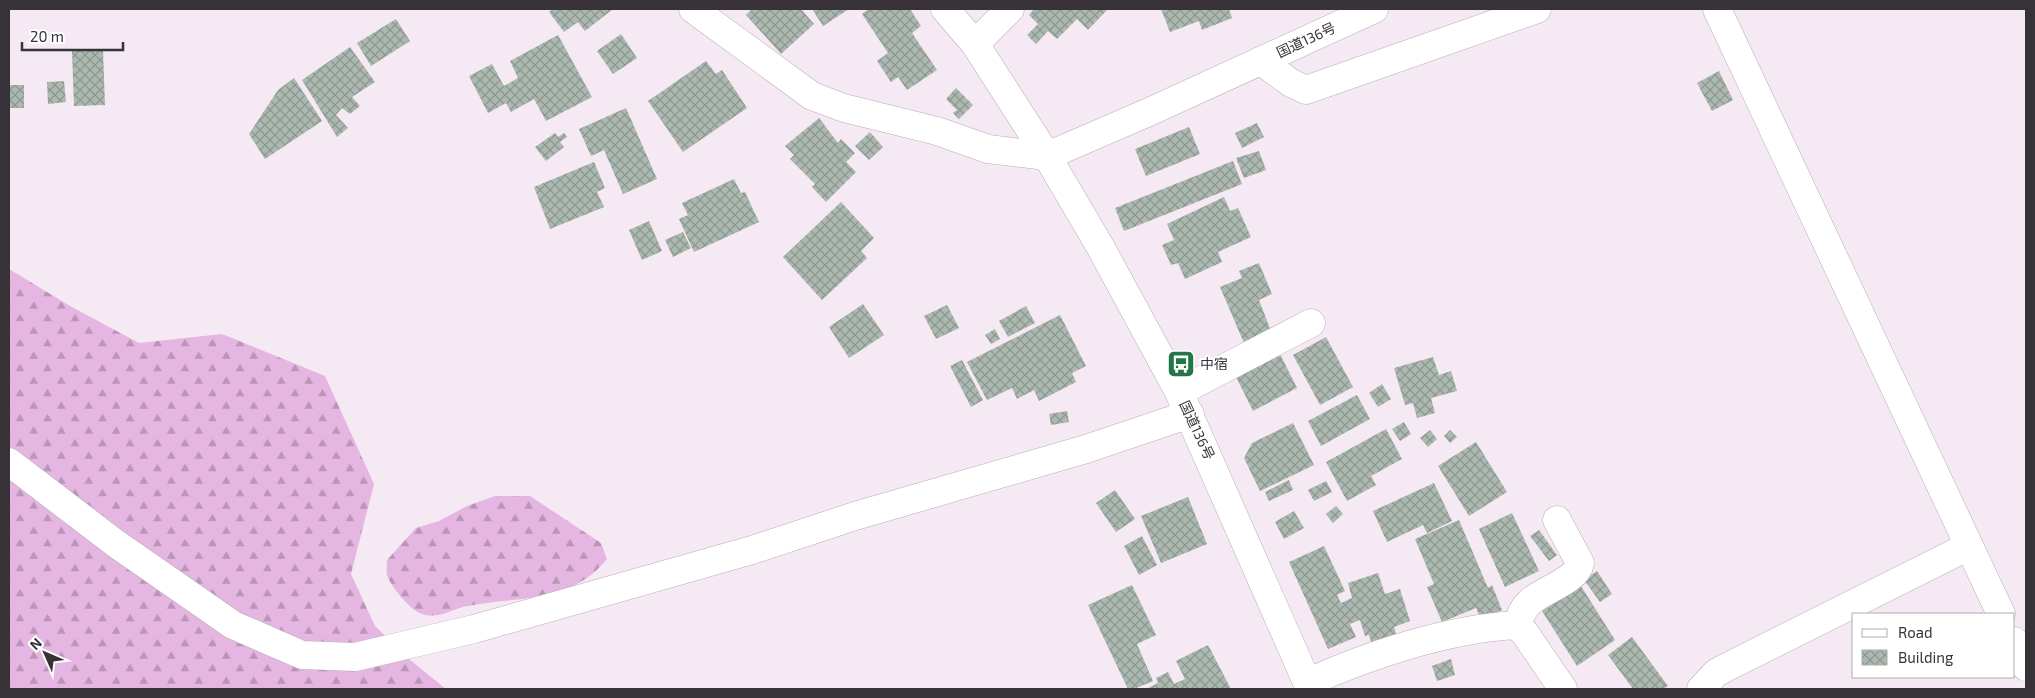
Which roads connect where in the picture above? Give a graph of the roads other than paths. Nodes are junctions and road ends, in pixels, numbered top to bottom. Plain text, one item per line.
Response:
1 (694, 9) edge
2 (945, 9) edge
3 (1010, 9) edge
4 (1374, 9) edge
5 (1537, 9) edge
6 (1717, 9) edge
7 (975, 44) junction
8 (1261, 61) junction
9 (1047, 156) junction
10 (1311, 323) dead end
11 (1185, 403) junction
12 (9, 462) edge
13 (1557, 520) dead end
14 (1969, 546) junction
15 (2001, 613) edge
16 (1517, 627) junction
17 (2015, 643) edge
18 (2026, 667) edge
19 (1309, 686) edge
20 (1563, 689) edge
21 (1702, 689) edge

1 - 9 main road
2 - 7 main road, 国道136号
3 - 7 main road
4 - 8 main road, 国道136号
5 - 8 main road
6 - 14 main road
7 - 9 main road, 国道136号
8 - 9 main road, 国道136号
9 - 11 main road, 国道136号
10 - 11 main road
11 - 12 main road
11 - 19 main road, 国道136号
13 - 16 main road
14 - 15 main road
14 - 21 main road
16 - 19 main road
16 - 20 main road
17 - 18 main road

